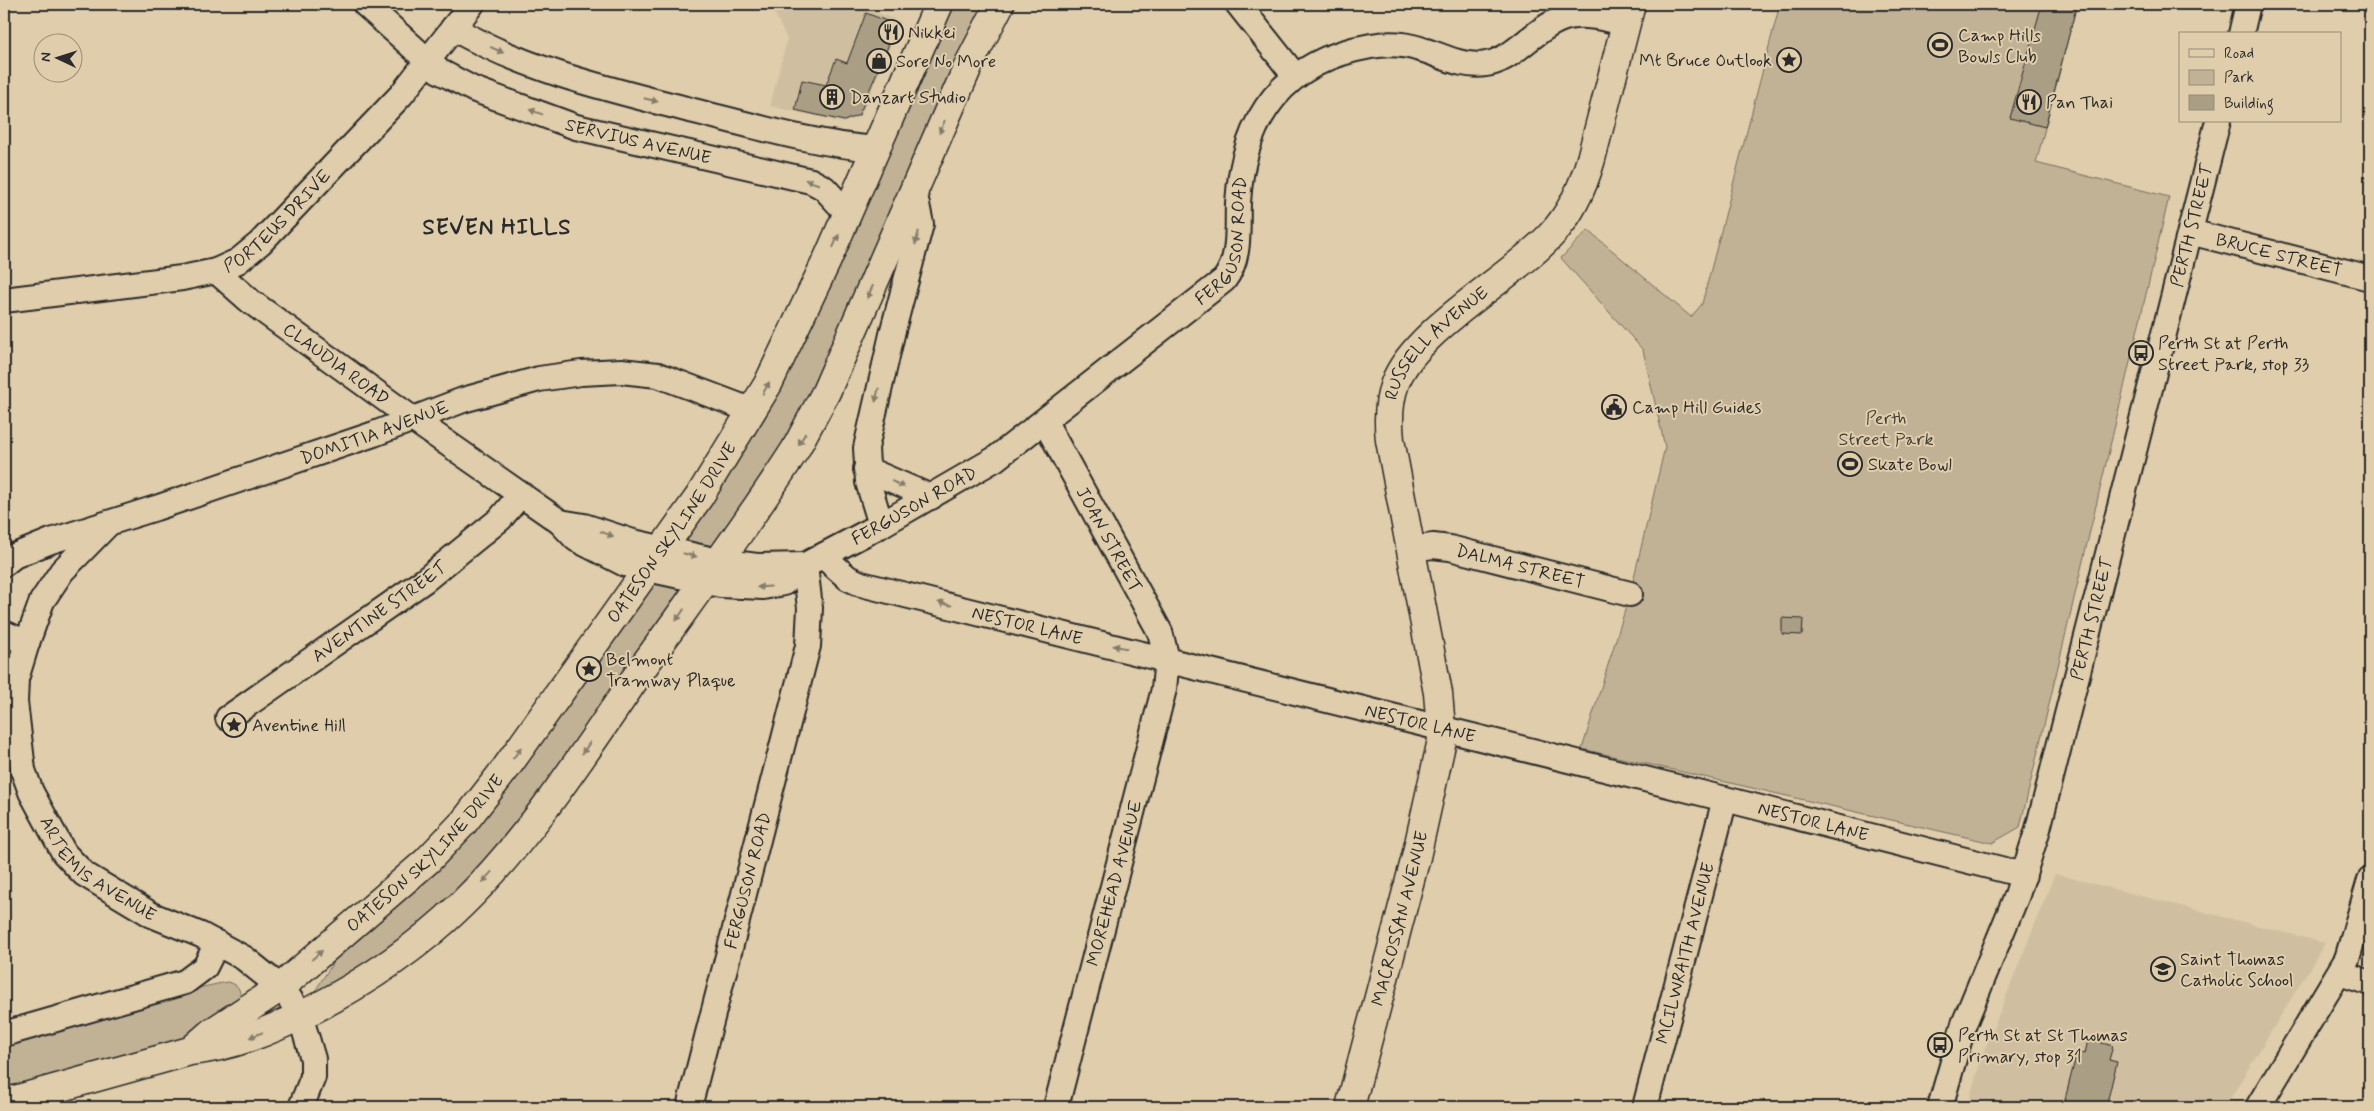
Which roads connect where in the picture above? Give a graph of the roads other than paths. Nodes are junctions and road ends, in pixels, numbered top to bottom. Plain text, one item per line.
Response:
1 (365, 4) edge
2 (472, 4) edge
3 (939, 4) edge
4 (1000, 4) edge
5 (1238, 4) edge
6 (2248, 4) edge
7 (1628, 14) edge
8 (453, 28) junction
9 (2241, 32) edge
10 (427, 62) junction
11 (1295, 76) junction
12 (2218, 122) edge
13 (876, 149) junction
14 (914, 190) junction
15 (848, 214) junction
16 (2190, 232) junction
17 (216, 271) junction
18 (2370, 278) edge
19 (4, 300) edge
20 (752, 411) junction
21 (414, 420) junction
22 (1045, 422) junction
23 (866, 469) junction
24 (521, 494) junction
25 (931, 497) junction
26 (109, 523) junction
27 (881, 525) junction
28 (1411, 549) junction
29 (655, 559) junction
30 (814, 560) junction
31 (4, 564) edge
32 (711, 572) junction
33 (1630, 594) dead end
34 (4, 632) edge
35 (27, 643) junction
36 (1167, 659) junction
37 (228, 718) dead end
38 (1442, 728) junction
39 (1725, 799) junction
40 (2024, 875) junction
41 (2370, 880) edge
42 (217, 943) junction
43 (2340, 973) junction
44 (2370, 983) edge
45 (281, 987) junction
46 (300, 1015) junction
47 (4, 1034) edge
48 (190, 1051) junction
49 (4, 1103) edge
50 (301, 1107) edge
51 (689, 1107) edge
52 (1056, 1107) edge
53 (1350, 1107) edge
54 (1645, 1107) edge
55 (1940, 1107) edge
56 (2258, 1107) edge

1 - 10 street, SERVIUS AVENUE
2 - 8 street, PORTEUS DRIVE
3 - 13 main road, OATESON SKYLINE DRIVE
4 -> 14 main road, OATESON SKYLINE DRIVE
5 - 11 street
6 - 9 street
7 - 11 street, FERGUSON ROAD
7 - 28 main road, RUSSELL AVENUE
8 - 10 street, PORTEUS DRIVE
8 -> 13 street
15 -> 10 street, SERVIUS AVENUE
10 - 17 street, PORTEUS DRIVE
11 - 22 street, FERGUSON ROAD
12 - 16 street, PERTH STREET
13 - 15 main road, OATESON SKYLINE DRIVE
14 -> 23 street
14 -> 32 main road, OATESON SKYLINE DRIVE
20 -> 15 main road, OATESON SKYLINE DRIVE
16 - 18 street, BRUCE STREET
16 - 40 street, PERTH STREET
17 - 19 street, PORTEUS DRIVE
17 - 21 street, CLAUDIA ROAD
20 - 21 street, DOMITIA AVENUE
20 - 29 main road, OATESON SKYLINE DRIVE
21 - 24 street, CLAUDIA ROAD
21 - 26 street, DOMITIA AVENUE
22 - 25 street, FERGUSON ROAD
22 - 36 street, JOAN STREET
23 -> 25 street
23 - 27 street
24 - 29 street, CLAUDIA ROAD
24 - 37 street, AVENTINE STREET
25 - 27 street, FERGUSON ROAD
26 - 31 street, DOMITIA AVENUE
26 - 35 street, ARTEMIS AVENUE
27 - 30 street, FERGUSON ROAD
28 - 33 street, DALMA STREET
28 - 38 main road, RUSSELL AVENUE
29 - 32 street, CLAUDIA ROAD
45 -> 29 main road, OATESON SKYLINE DRIVE
30 - 32 street, FERGUSON ROAD
36 -> 30 street, NESTOR LANE
30 - 51 street, FERGUSON ROAD
32 -> 46 main road, OATESON SKYLINE DRIVE
34 - 35 street
35 - 42 street, ARTEMIS AVENUE
36 - 38 street, NESTOR LANE
36 - 52 street, MOREHEAD AVENUE
38 - 39 street, NESTOR LANE
38 - 53 main road, MACROSSAN AVENUE
39 - 40 street, NESTOR LANE
39 - 54 street, MCILWRAITH AVENUE
40 - 55 street, PERTH STREET
41 - 43 street
42 - 45 street, ARTEMIS AVENUE
42 - 47 street
43 - 44 street
43 - 56 street
45 - 46 street, ARTEMIS AVENUE
45 - 48 main road, OATESON SKYLINE DRIVE
46 -> 48 main road, OATESON SKYLINE DRIVE
46 - 50 street, ARTEMIS AVENUE
48 - 49 main road, OATESON SKYLINE DRIVE

